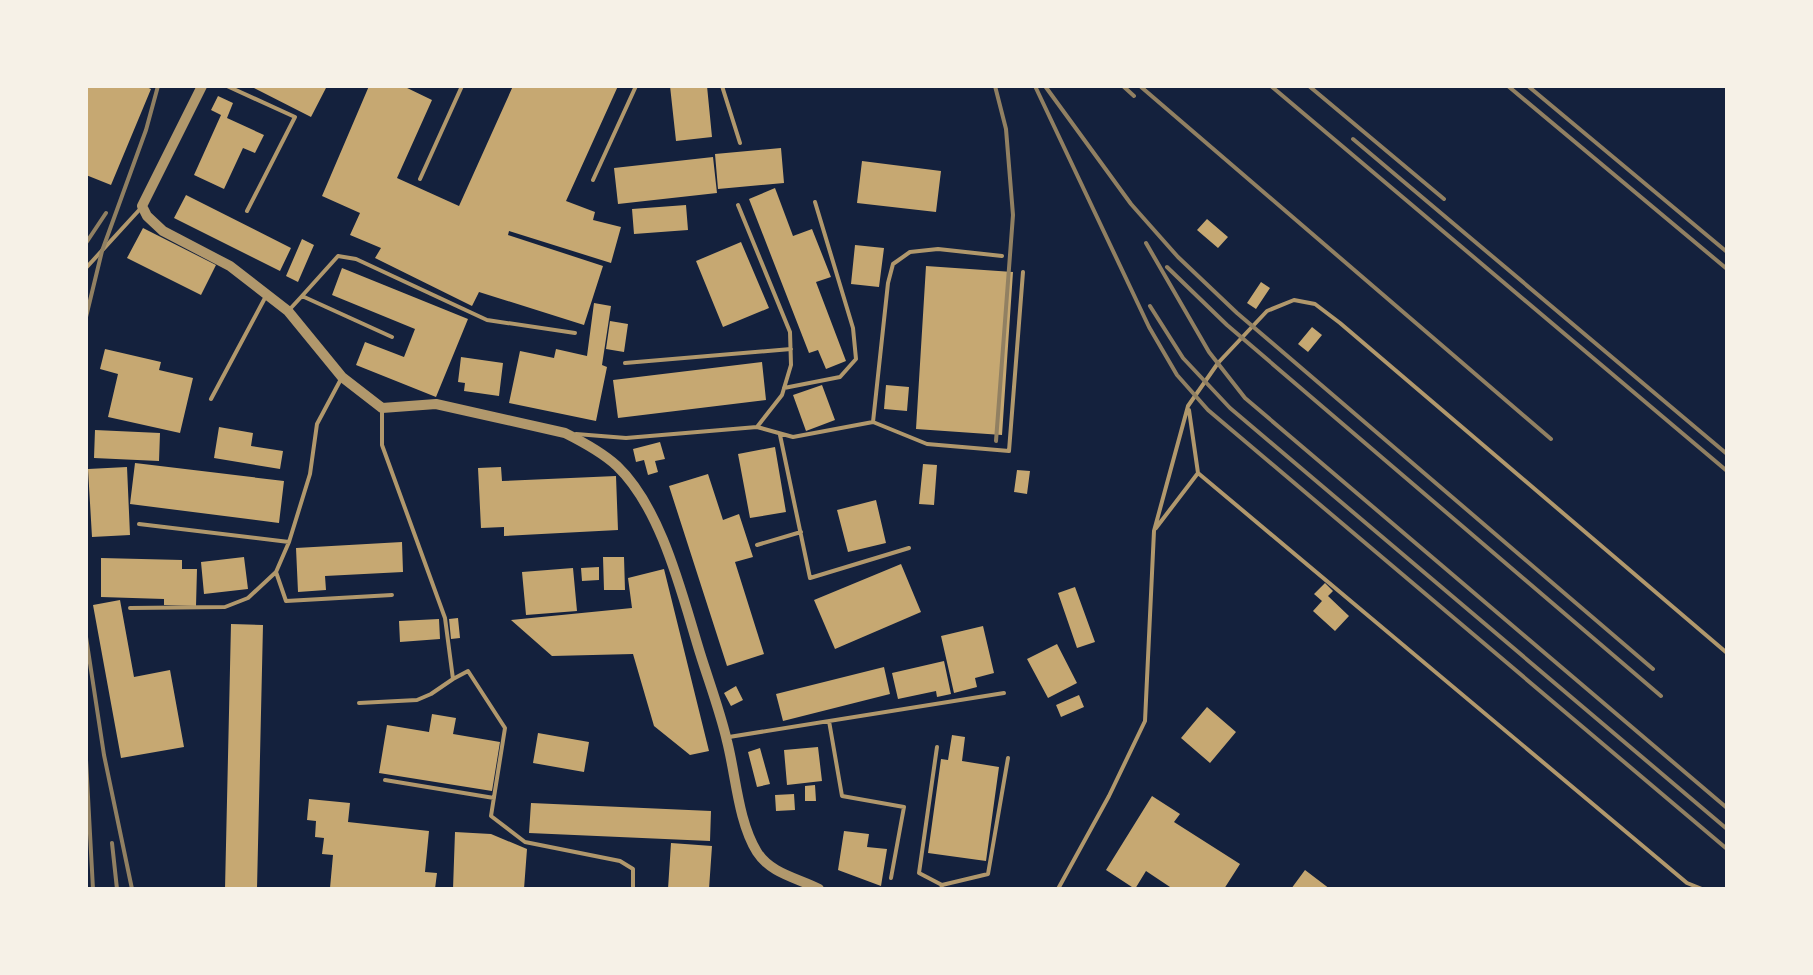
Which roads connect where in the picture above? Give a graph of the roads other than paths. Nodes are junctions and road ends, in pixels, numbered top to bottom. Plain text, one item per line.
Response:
1 (202, 86) edge
2 (227, 86) edge
3 (462, 86) edge
4 (636, 86) edge
5 (722, 86) edge
6 (740, 143) dead end
7 (420, 179) dead end
8 (593, 180) dead end
9 (815, 202) dead end
10 (738, 205) dead end
11 (142, 206) junction
12 (247, 211) dead end
13 (1002, 256) dead end
14 (86, 268) edge
15 (1023, 272) dead end
16 (267, 294) junction
17 (302, 296) junction
18 (288, 311) junction
19 (575, 333) dead end
20 (392, 337) dead end
21 (791, 349) junction
22 (625, 363) dead end
23 (342, 377) junction
24 (784, 388) junction
25 (211, 399) dead end
26 (1188, 406) junction
27 (382, 408) junction
28 (873, 422) junction
29 (757, 427) junction
30 (565, 433) junction
31 (780, 435) junction
32 (1198, 473) junction
33 (139, 524) dead end
34 (1154, 531) junction
35 (801, 532) junction
36 (289, 542) junction
37 (757, 545) dead end
38 (909, 548) dead end
39 (276, 572) junction
40 (392, 595) dead end
41 (130, 608) dead end
42 (1727, 653) edge
43 (453, 679) junction
44 (1004, 693) dead end
45 (359, 703) dead end
46 (829, 721) junction
47 (726, 738) junction
48 (937, 747) dead end
49 (1008, 758) dead end
50 (385, 780) dead end
51 (494, 798) junction
52 (891, 878) dead end
53 (941, 887) edge
54 (633, 889) edge
55 (819, 889) edge
56 (1058, 889) edge
57 (1702, 889) edge

1 - 11 street
2 - 12 lane
3 - 7 lane
4 - 8 lane
5 - 6 lane
9 - 24 lane
10 - 21 lane
11 - 14 lane
11 - 16 street
13 - 28 lane
15 - 28 lane
16 - 18 street
16 - 25 lane
17 - 18 lane
17 - 19 lane
17 - 20 lane
18 - 23 street
21 - 22 lane
21 - 24 lane
23 - 27 street
23 - 36 lane
24 - 29 lane
26 - 32 lane
26 - 34 lane
26 - 42 lane
27 - 30 street
27 - 43 lane
28 - 31 lane
29 - 30 lane
29 - 31 lane
30 - 47 street
31 - 35 lane
32 - 34 lane
32 - 57 lane
33 - 36 lane
34 - 56 lane
35 - 37 lane
35 - 38 lane
36 - 39 lane
39 - 40 lane
39 - 41 lane
43 - 45 lane
43 - 51 lane
44 - 46 lane
46 - 47 lane
46 - 52 lane
47 - 55 street
48 - 53 lane
49 - 53 lane
50 - 51 lane
51 - 54 lane

